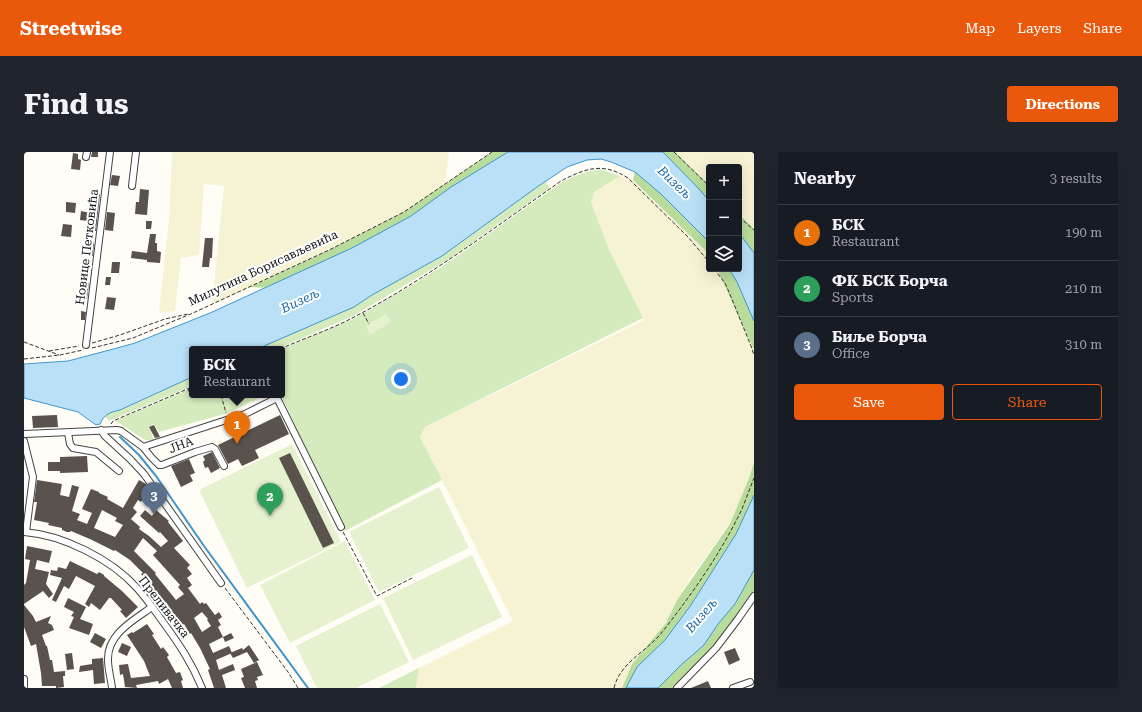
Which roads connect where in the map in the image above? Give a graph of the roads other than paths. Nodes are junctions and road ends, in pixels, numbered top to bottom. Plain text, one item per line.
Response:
1 (110, 152) edge
2 (136, 152) edge
3 (132, 186) dead end
4 (87, 348) road end
5 (104, 430) junction
6 (68, 433) junction
7 (24, 434) edge
8 (24, 441) edge
9 (143, 447) junction
10 (224, 466) dead end
11 (119, 471) dead end
12 (340, 527) road end
13 (25, 532) edge
14 (221, 583) road end
15 (754, 596) edge
16 (152, 607) junction
17 (24, 679) edge
18 (750, 682) dead end
19 (24, 688) edge
20 (112, 688) edge
21 (202, 688) edge
22 (678, 688) edge
23 (733, 688) edge

1 - 4 street, Новице Петковића
2 - 3 street
5 - 6 street, ЈНА
5 - 9 street, ЈНА
5 - 14 street
6 - 7 street, ЈНА
6 - 11 street
8 - 13 street
9 - 10 street, ЈНА
9 - 12 street
13 - 16 street, Преливачка
15 - 22 street
16 - 20 street
16 - 21 street, Преливачка
17 - 19 street
18 - 23 street

